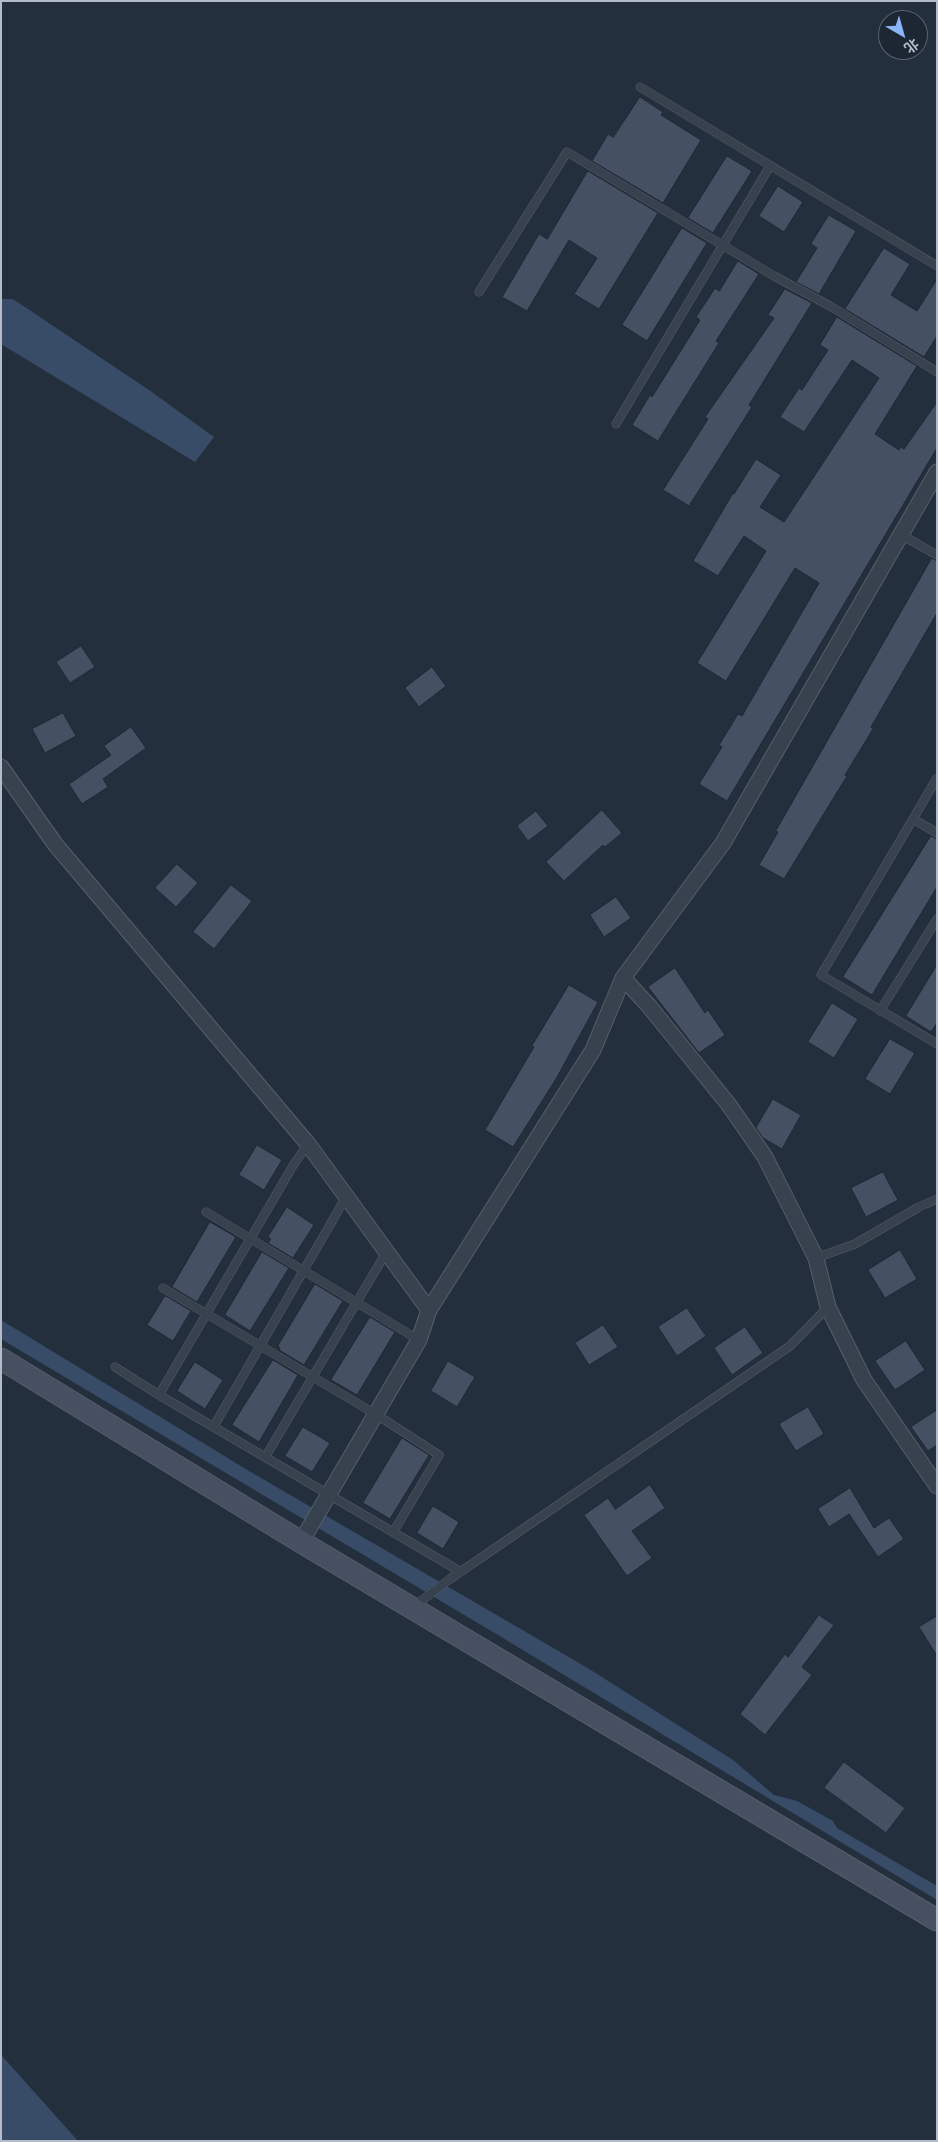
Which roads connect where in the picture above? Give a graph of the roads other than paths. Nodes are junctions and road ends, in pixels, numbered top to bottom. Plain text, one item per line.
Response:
1 (640, 87) dead end
2 (770, 166) junction
3 (722, 245) junction
4 (937, 266) edge
5 (479, 292) dead end
6 (937, 372) edge
7 (616, 424) dead end
8 (937, 472) edge
9 (900, 534) junction
10 (937, 555) edge
11 (1, 767) edge
12 (937, 778) edge
13 (913, 819) junction
14 (937, 833) edge
15 (937, 919) edge
16 (623, 978) junction
17 (880, 1011) junction
18 (937, 1044) edge
19 (308, 1144) junction
20 (346, 1197) junction
21 (937, 1199) edge
22 (206, 1212) dead end
23 (251, 1238) junction
24 (387, 1251) junction
25 (816, 1258) junction
26 (304, 1270) junction
27 (163, 1288) dead end
28 (357, 1302) junction
29 (828, 1307) junction
30 (429, 1310) junction
31 (207, 1314) junction
32 (420, 1340) junction
33 (260, 1347) junction
34 (1, 1359) edge
35 (115, 1367) dead end
36 (312, 1378) junction
37 (159, 1395) junction
38 (377, 1415) junction
39 (214, 1426) junction
40 (266, 1456) junction
41 (937, 1486) edge
42 (329, 1493) junction
43 (394, 1531) junction
44 (304, 1536) junction
45 (461, 1572) junction
46 (419, 1602) junction
47 (937, 1920) edge

1 - 2 lane
2 - 3 lane
2 - 4 lane
3 - 5 lane
3 - 6 lane
3 - 7 lane
8 - 9 street
9 - 10 lane
9 - 16 street
11 - 19 street
12 - 13 lane
13 - 14 lane
13 - 17 lane
15 - 17 lane
16 - 25 street
16 - 30 street
17 - 18 lane
19 - 20 street
19 - 23 lane
20 - 24 street
20 - 26 lane
21 - 25 lane
22 - 23 lane
23 - 26 lane
23 - 31 lane
24 - 28 lane
24 - 30 street
25 - 29 street
26 - 28 lane
26 - 33 lane
27 - 31 lane
28 - 32 lane
28 - 36 lane
29 - 41 street
29 - 45 lane
30 - 32 street
31 - 33 lane
31 - 37 lane
32 - 38 street
33 - 36 lane
33 - 39 lane
34 - 44 street
35 - 37 lane
36 - 38 lane
36 - 40 lane
37 - 39 lane
38 - 42 street
38 - 43 lane
39 - 40 lane
40 - 42 lane
42 - 43 lane
42 - 44 street
43 - 45 lane
44 - 46 street
45 - 46 lane
46 - 47 street

